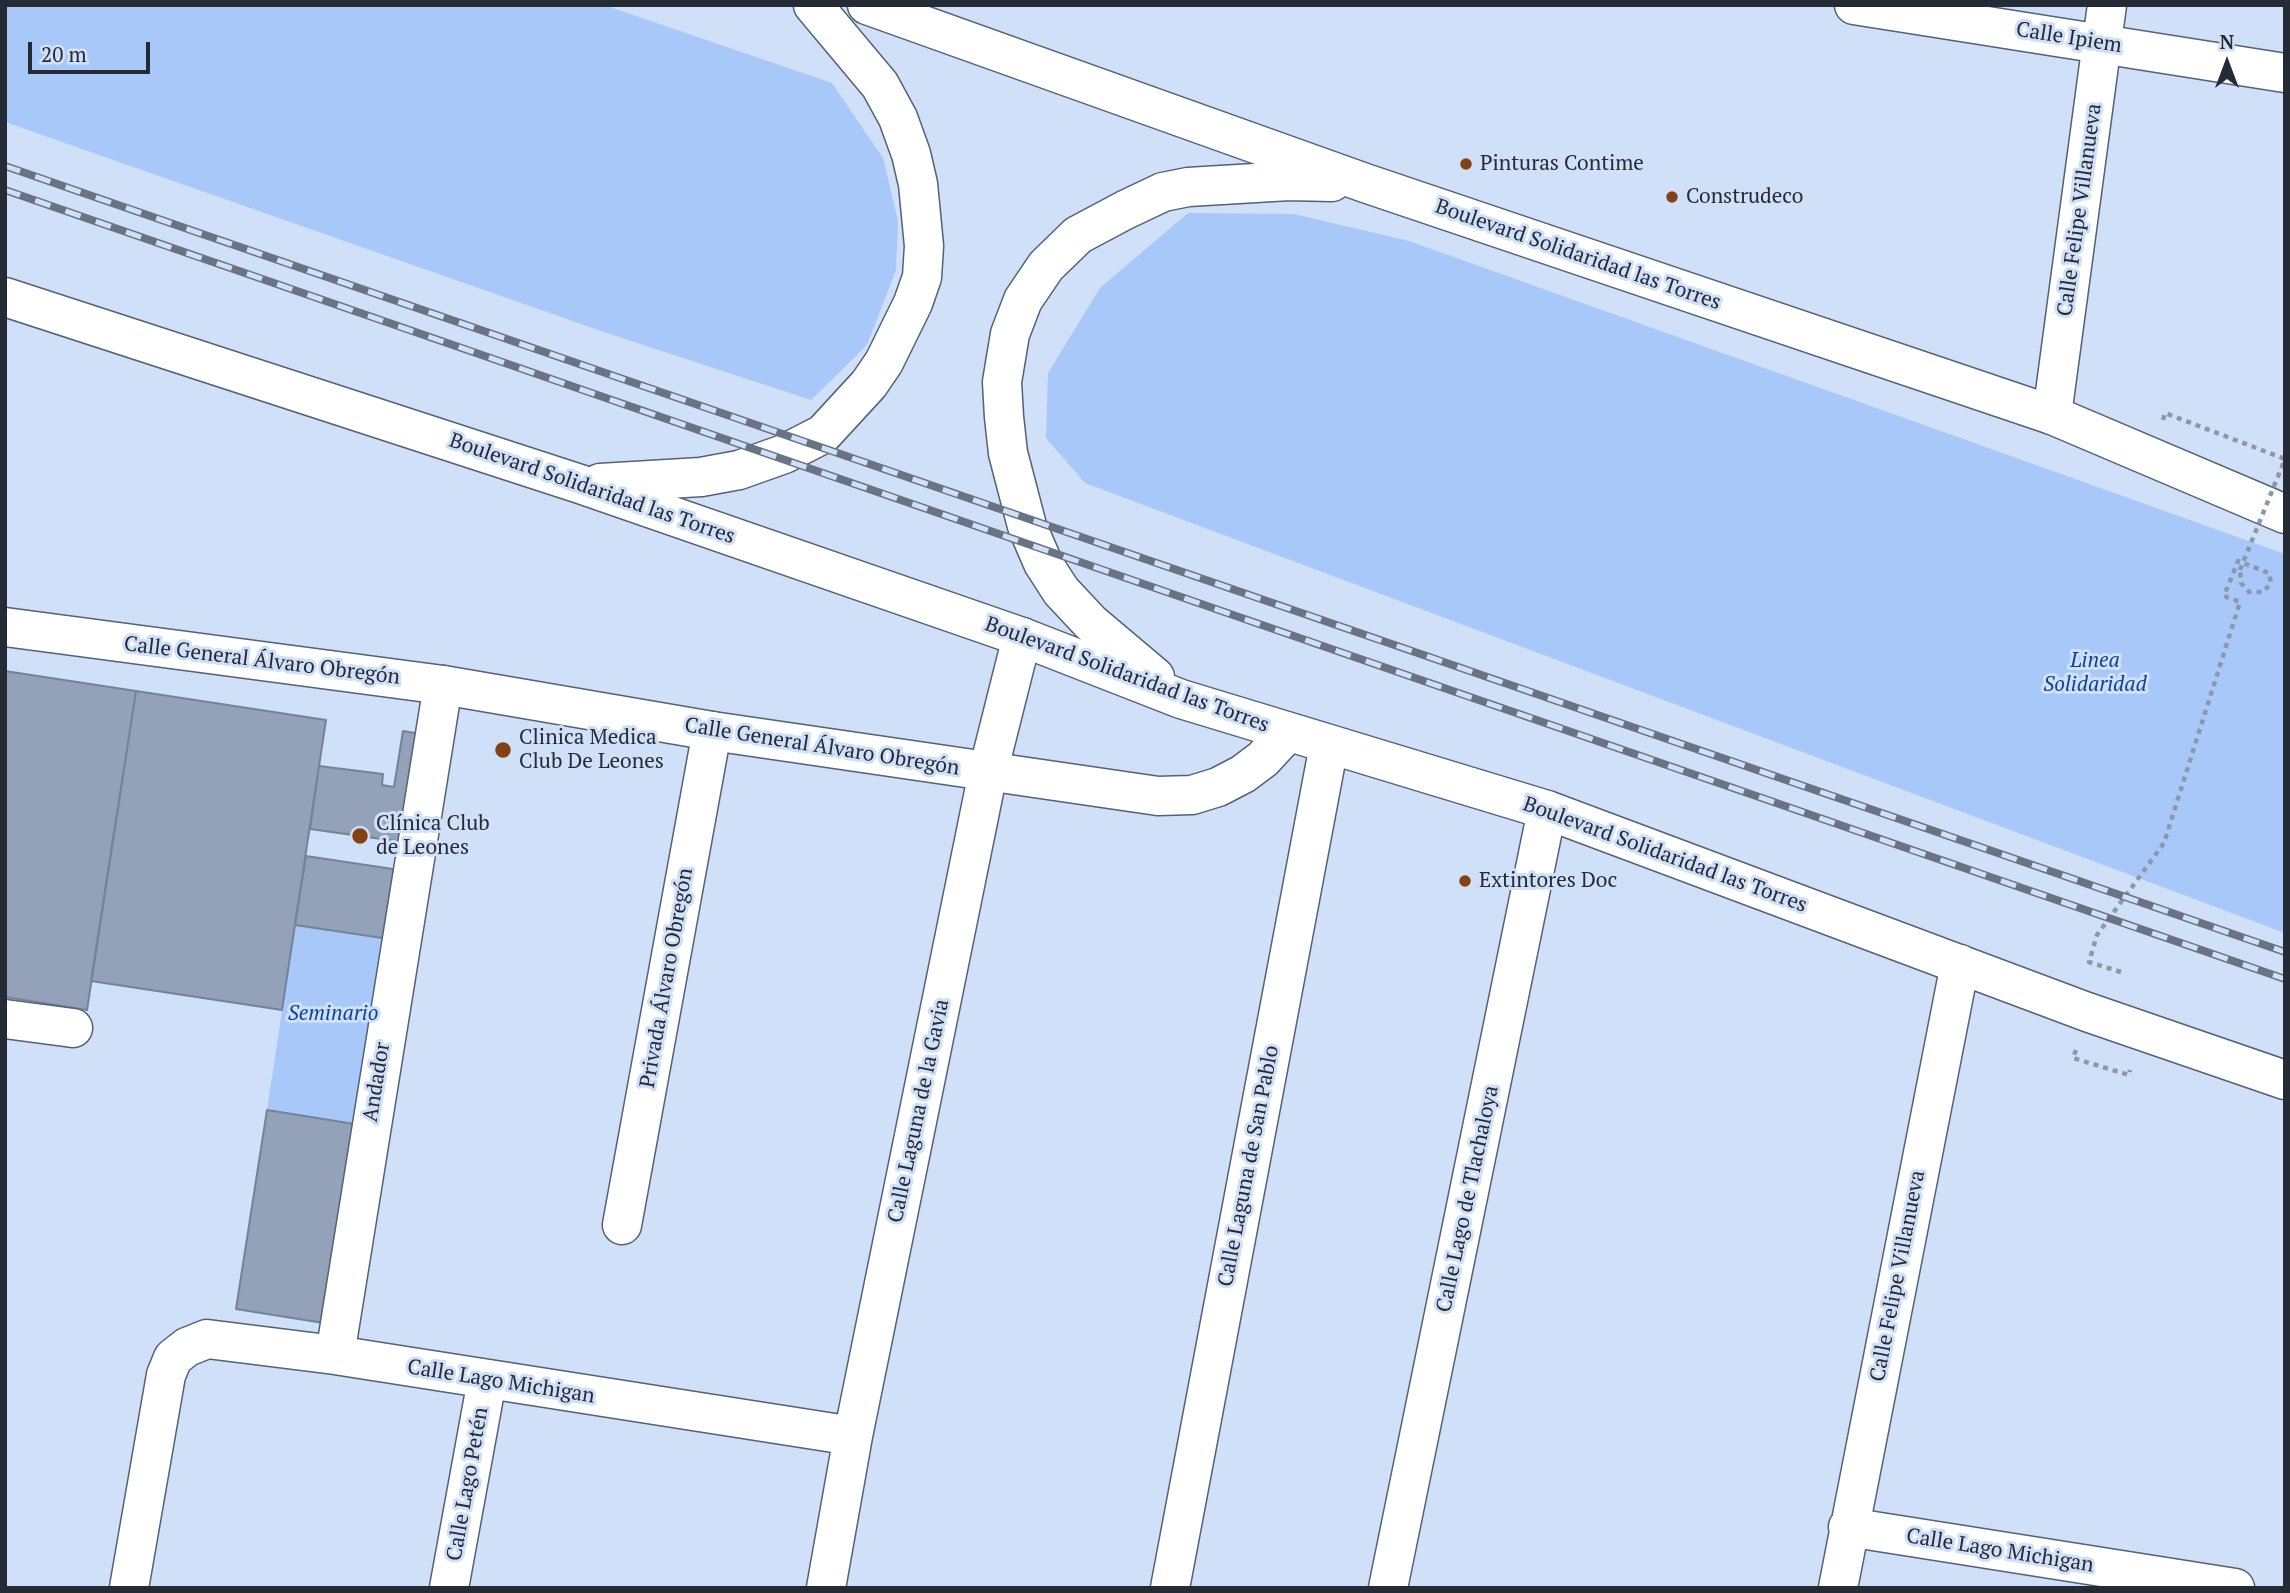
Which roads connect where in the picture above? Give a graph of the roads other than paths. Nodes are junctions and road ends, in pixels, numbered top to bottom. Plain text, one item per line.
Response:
1 (813, 5) edge
2 (867, 5) edge
3 (1854, 5) edge
4 (2106, 5) edge
5 (2103, 43) junction
6 (2285, 73) edge
7 (1366, 183) junction
8 (5, 297) edge
9 (2052, 415) junction
10 (580, 484) junction
11 (2285, 514) edge
12 (5, 627) edge
13 (1022, 636) junction
14 (443, 685) junction
15 (1181, 699) junction
16 (712, 730) junction
17 (1287, 733) junction
18 (1329, 745) junction
19 (988, 772) junction
20 (1547, 810) junction
21 (1960, 964) junction
22 (5, 1019) edge
23 (73, 1028) dead end
24 (2285, 1080) edge
25 (622, 1225) dead end
26 (335, 1355) junction
27 (487, 1380) junction
28 (853, 1436) junction
29 (1849, 1527) junction
30 (129, 1588) edge
31 (449, 1588) edge
32 (826, 1588) edge
33 (1170, 1588) edge
34 (1388, 1588) edge
35 (1838, 1588) edge
36 (2235, 1588) edge

1 - 10 street
2 - 7 street, Boulevard Solidaridad las Torres
3 - 5 street, Calle Ipiem
4 - 5 street, Calle Felipe Villanueva
5 - 6 street, Calle Ipiem
5 - 9 street, Calle Felipe Villanueva
7 - 9 street, Boulevard Solidaridad las Torres
7 - 15 street
8 - 10 street, Boulevard Solidaridad las Torres
9 - 11 street, Boulevard Solidaridad las Torres
10 - 13 street, Boulevard Solidaridad las Torres
12 - 14 street, Calle General Álvaro Obregón
13 - 15 street, Boulevard Solidaridad las Torres
13 - 19 street, Calle Laguna de la Gavia
14 - 16 street, Calle General Álvaro Obregón
14 - 26 street, Andador
15 - 17 street, Boulevard Solidaridad las Torres
16 - 19 street, Calle General Álvaro Obregón
16 - 25 street, Privada Álvaro Obregón
17 - 18 street, Boulevard Solidaridad las Torres
17 - 19 street, Calle General Álvaro Obregón
18 - 20 street, Boulevard Solidaridad las Torres
18 - 33 street, Calle Laguna de San Pablo
19 - 28 street, Calle Laguna de la Gavia
20 - 21 street, Boulevard Solidaridad las Torres
20 - 34 street, Calle Lago de Tlachaloya
21 - 24 street, Boulevard Solidaridad las Torres
21 - 29 street, Calle Felipe Villanueva
22 - 23 street
26 - 27 street, Calle Lago Michigan
26 - 30 street, Calle Lago Michigan
27 - 28 street, Calle Lago Michigan
27 - 31 street, Calle Lago Petén
28 - 32 street, Calle Laguna de la Gavia
29 - 35 street, Calle Felipe Villanueva
29 - 36 street, Calle Lago Michigan

